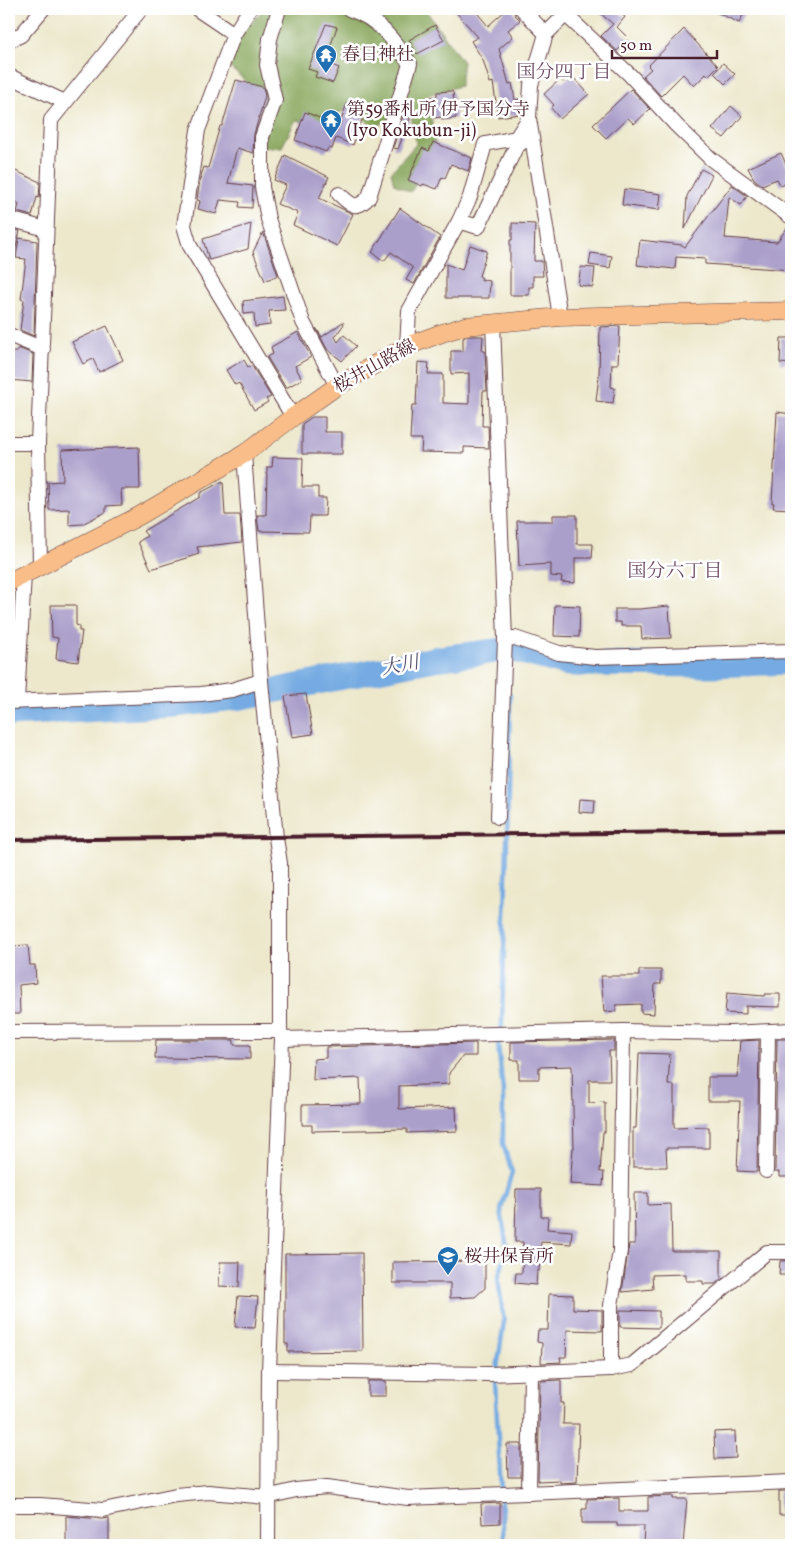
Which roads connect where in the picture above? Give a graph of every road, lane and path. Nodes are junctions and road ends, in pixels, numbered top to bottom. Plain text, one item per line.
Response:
1 (43, 9) edge
2 (141, 9) edge
3 (197, 9) edge
4 (250, 9) edge
5 (279, 9) edge
6 (349, 9) edge
7 (522, 9) edge
8 (569, 12) edge
9 (234, 34) junction
10 (546, 34) junction
11 (9, 41) edge
12 (9, 76) edge
13 (65, 102) junction
14 (529, 118) junction
15 (532, 135) junction
16 (339, 194) dead end
17 (791, 217) edge
18 (9, 219) edge
19 (459, 221) junction
20 (46, 229) junction
21 (791, 311) edge
22 (560, 317) junction
23 (493, 323) junction
24 (9, 334) edge
25 (407, 346) junction
26 (43, 349) junction
27 (337, 386) junction
28 (293, 417) junction
29 (9, 443) edge
30 (38, 444) junction
31 (244, 454) junction
32 (40, 566) junction
33 (17, 578) edge
34 (505, 639) junction
35 (791, 651) edge
36 (262, 681) junction
37 (13, 701) edge
38 (498, 817) dead end
39 (791, 1030) edge
40 (623, 1031) junction
41 (9, 1032) edge
42 (768, 1032) junction
43 (281, 1035) junction
44 (766, 1171) dead end
45 (791, 1252) edge
46 (611, 1369) junction
47 (269, 1371) junction
48 (531, 1372) junction
49 (791, 1482) edge
50 (529, 1494) junction
51 (267, 1497) junction
52 (9, 1505) edge
53 (268, 1545) edge

1 - 11 street
2 - 13 street
3 - 9 street
4 - 9 street
5 - 27 street
6 - 16 street
7 - 10 street
8 - 10 street
8 - 17 street
9 - 28 street
10 - 14 street
12 - 13 street
13 - 20 street
14 - 15 street
14 - 19 street
15 - 19 street
15 - 22 street
18 - 20 street
19 - 25 street
20 - 26 street
21 - 22 main road, 桜井山路線
22 - 23 main road, 桜井山路線
23 - 25 main road, 桜井山路線
23 - 34 street
24 - 26 street
25 - 27 main road, 桜井山路線
26 - 30 street
27 - 28 main road, 桜井山路線
28 - 31 main road, 桜井山路線
29 - 30 street
30 - 32 street
31 - 32 main road, 桜井山路線
31 - 36 street
32 - 33 main road, 桜井山路線
33 - 37 street
34 - 35 street
34 - 38 street
36 - 37 street
36 - 43 street
39 - 42 street
40 - 42 street
40 - 43 street
40 - 46 street
41 - 43 street
42 - 44 street
43 - 47 street
45 - 46 street
46 - 48 street
47 - 48 street
47 - 51 street
48 - 50 street
49 - 50 street
50 - 51 street
51 - 52 street
51 - 53 street

